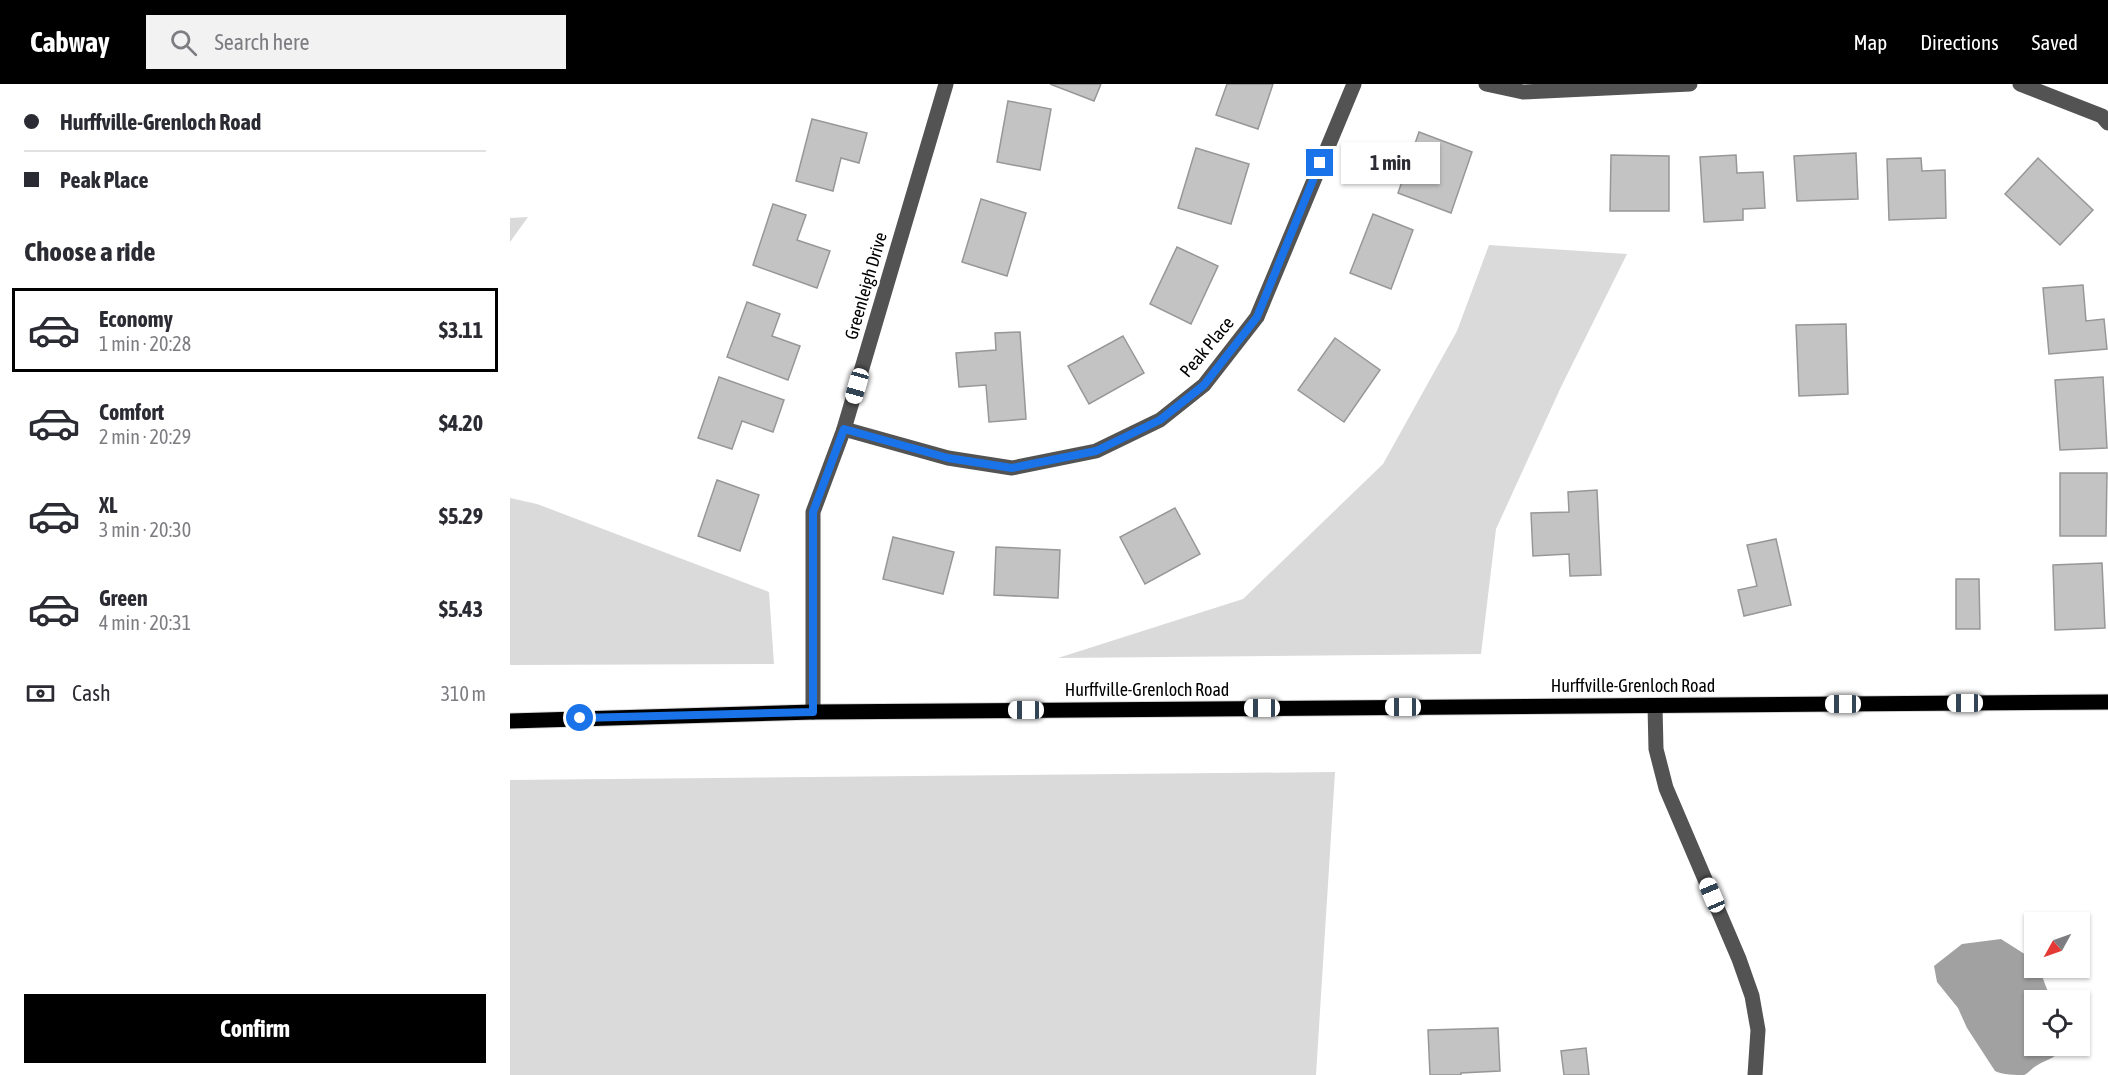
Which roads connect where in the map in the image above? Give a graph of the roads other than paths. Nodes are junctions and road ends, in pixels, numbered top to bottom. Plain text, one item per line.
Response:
1 (946, 84) edge
2 (1354, 84) edge
3 (1486, 84) edge
4 (1690, 84) edge
5 (2020, 84) edge
6 (2108, 123) edge
7 (844, 429) junction
8 (2108, 702) edge
9 (1655, 706) junction
10 (813, 712) junction
11 (510, 721) edge
12 (1755, 1075) edge

1 - 7 street, Greenleigh Drive
2 - 7 street, Peak Place
3 - 4 street
5 - 6 street
7 - 10 street, Greenleigh Drive
8 - 9 main road, Hurffville-Grenloch Road
9 - 10 main road, Hurffville-Grenloch Road
9 - 12 street
10 - 11 main road, Hurffville-Grenloch Road

